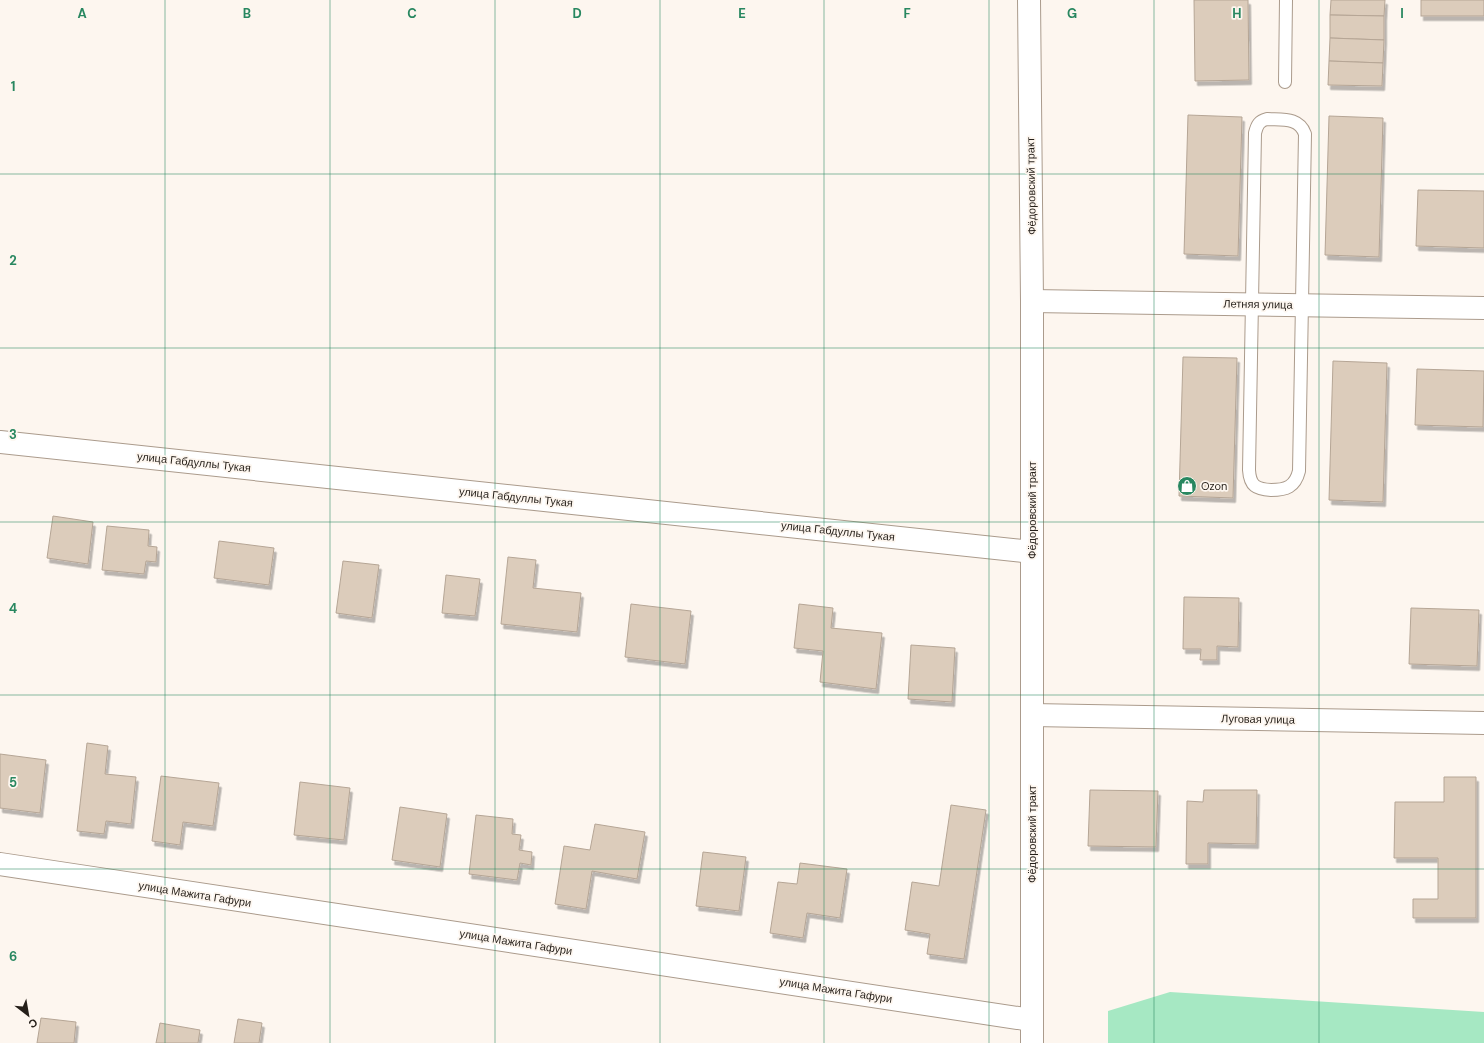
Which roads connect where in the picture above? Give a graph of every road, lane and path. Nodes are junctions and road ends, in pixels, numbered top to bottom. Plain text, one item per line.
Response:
1 (1029, 0) edge
2 (1286, 0) edge
3 (1285, 82) dead end
4 (1032, 301) junction
5 (1251, 304) junction
6 (1302, 305) junction
7 (1484, 308) edge
8 (0, 442) edge
9 (1032, 552) junction
10 (1032, 715) junction
11 (1484, 723) edge
12 (0, 864) edge
13 (1031, 1020) junction
14 (1032, 1043) edge

1 - 4 street, Фёдоровский тракт
2 - 3 lane
4 - 5 street, Летняя улица
4 - 9 street, Фёдоровский тракт
5 - 6 street, Летняя улица
5 - 6 lane
5 - 6 lane
6 - 7 street, Летняя улица
8 - 9 street, улица Габдуллы Тукая
9 - 10 street, Фёдоровский тракт
10 - 11 street, Луговая улица
10 - 13 street, Фёдоровский тракт
12 - 13 street, улица Мажита Гафури
13 - 14 street, Фёдоровский тракт

